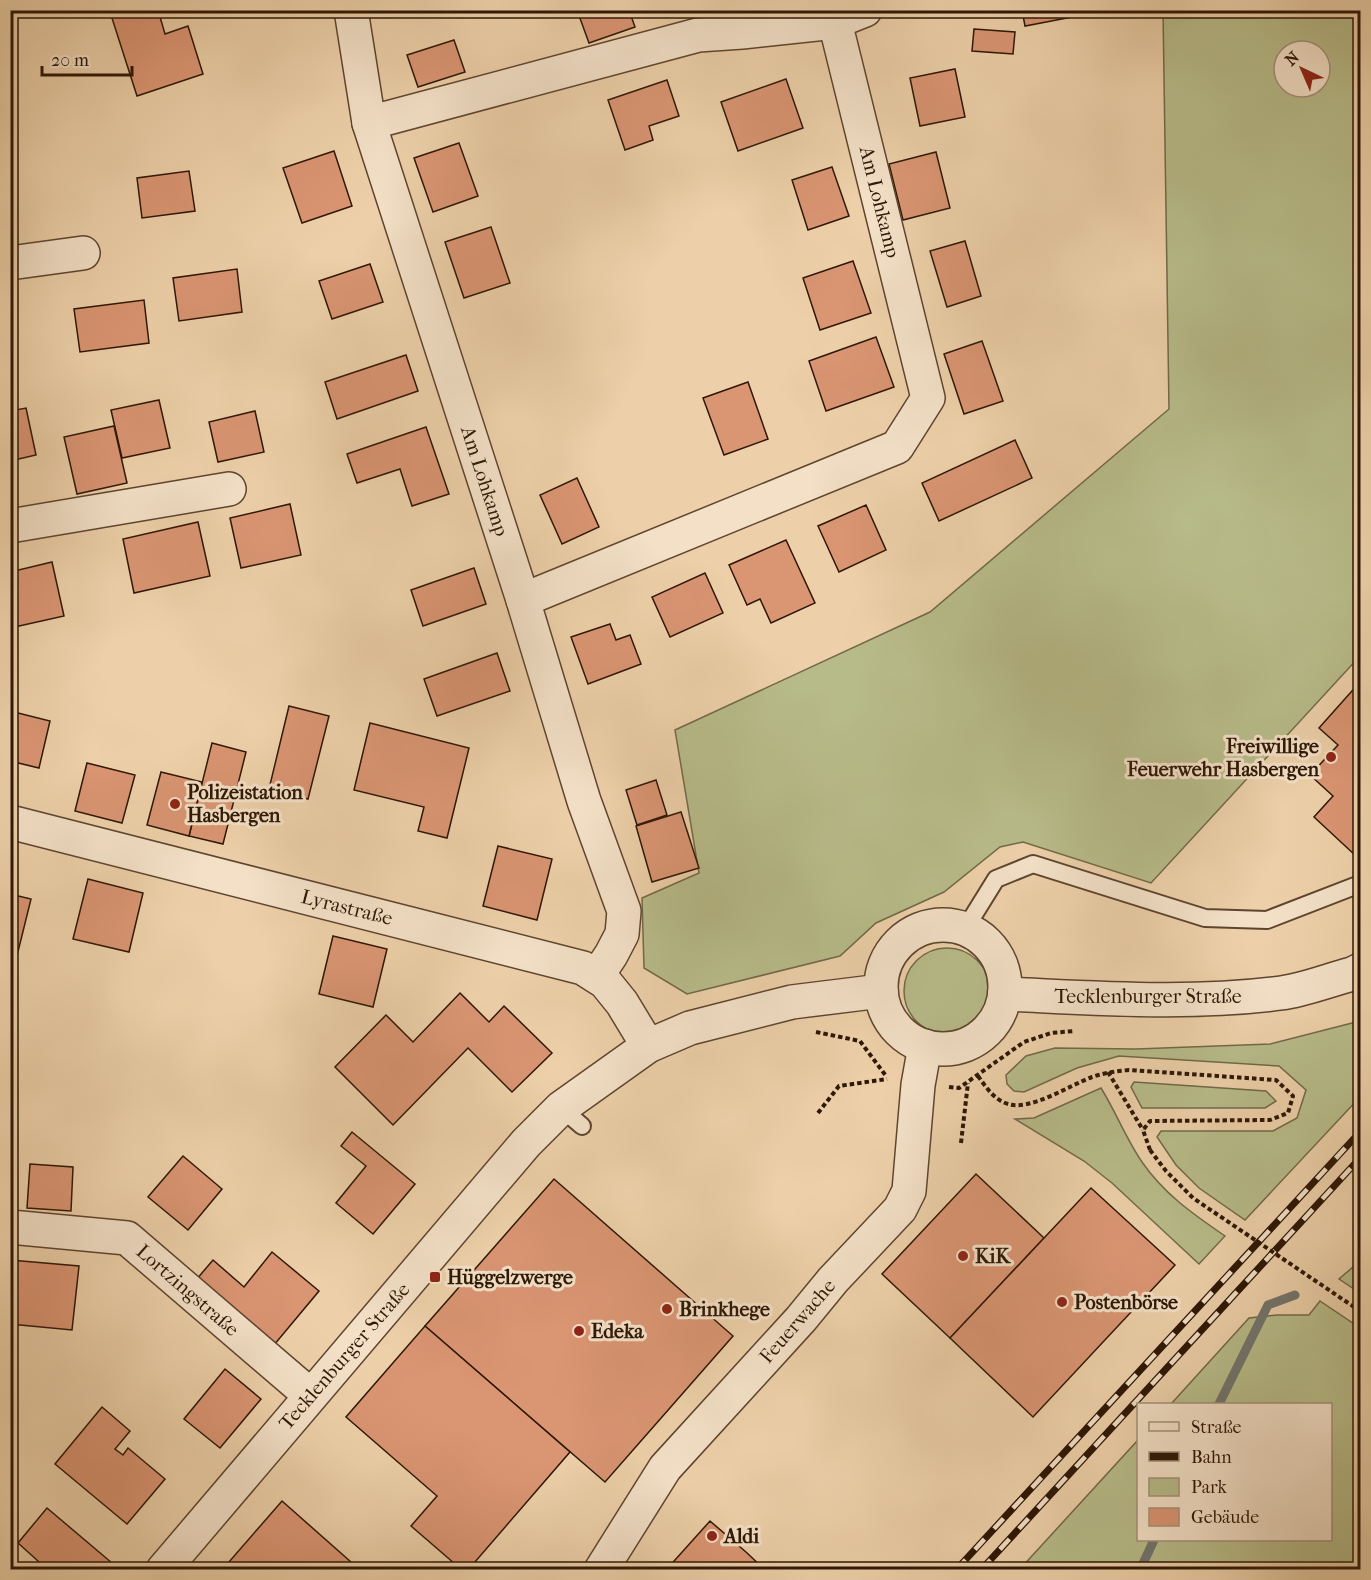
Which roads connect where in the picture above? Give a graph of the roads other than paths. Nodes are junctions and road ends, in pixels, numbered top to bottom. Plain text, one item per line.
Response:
1 (355, 11) edge
2 (850, 16) edge
3 (369, 123) junction
4 (83, 254) dead end
5 (10, 263) edge
6 (229, 489) dead end
7 (10, 526) edge
8 (523, 600) junction
9 (10, 822) edge
10 (1360, 884) edge
11 (966, 929) junction
12 (1360, 970) edge
13 (597, 976) junction
14 (881, 991) junction
15 (1005, 994) junction
16 (648, 1046) junction
17 (925, 1046) junction
18 (10, 1227) edge
19 (310, 1395) junction
20 (163, 1569) edge
21 (601, 1569) edge

1 - 3 street, Am Lohkamp
2 - 3 street, Am Lohkamp
2 - 8 street, Am Lohkamp
3 - 8 street, Am Lohkamp
4 - 5 street
6 - 7 street
8 - 13 street, Am Lohkamp
9 - 13 street, Lyrastraße
10 - 11 lane
11 - 14 street
11 - 15 street
12 - 15 street, Tecklenburger Straße
13 - 16 street, Lyrastraße
14 - 16 street, Tecklenburger Straße
14 - 17 street
15 - 17 street
16 - 19 street, Tecklenburger Straße
17 - 21 street, Feuerwache
18 - 19 street, Lortzingstraße
19 - 20 street, Tecklenburger Straße

